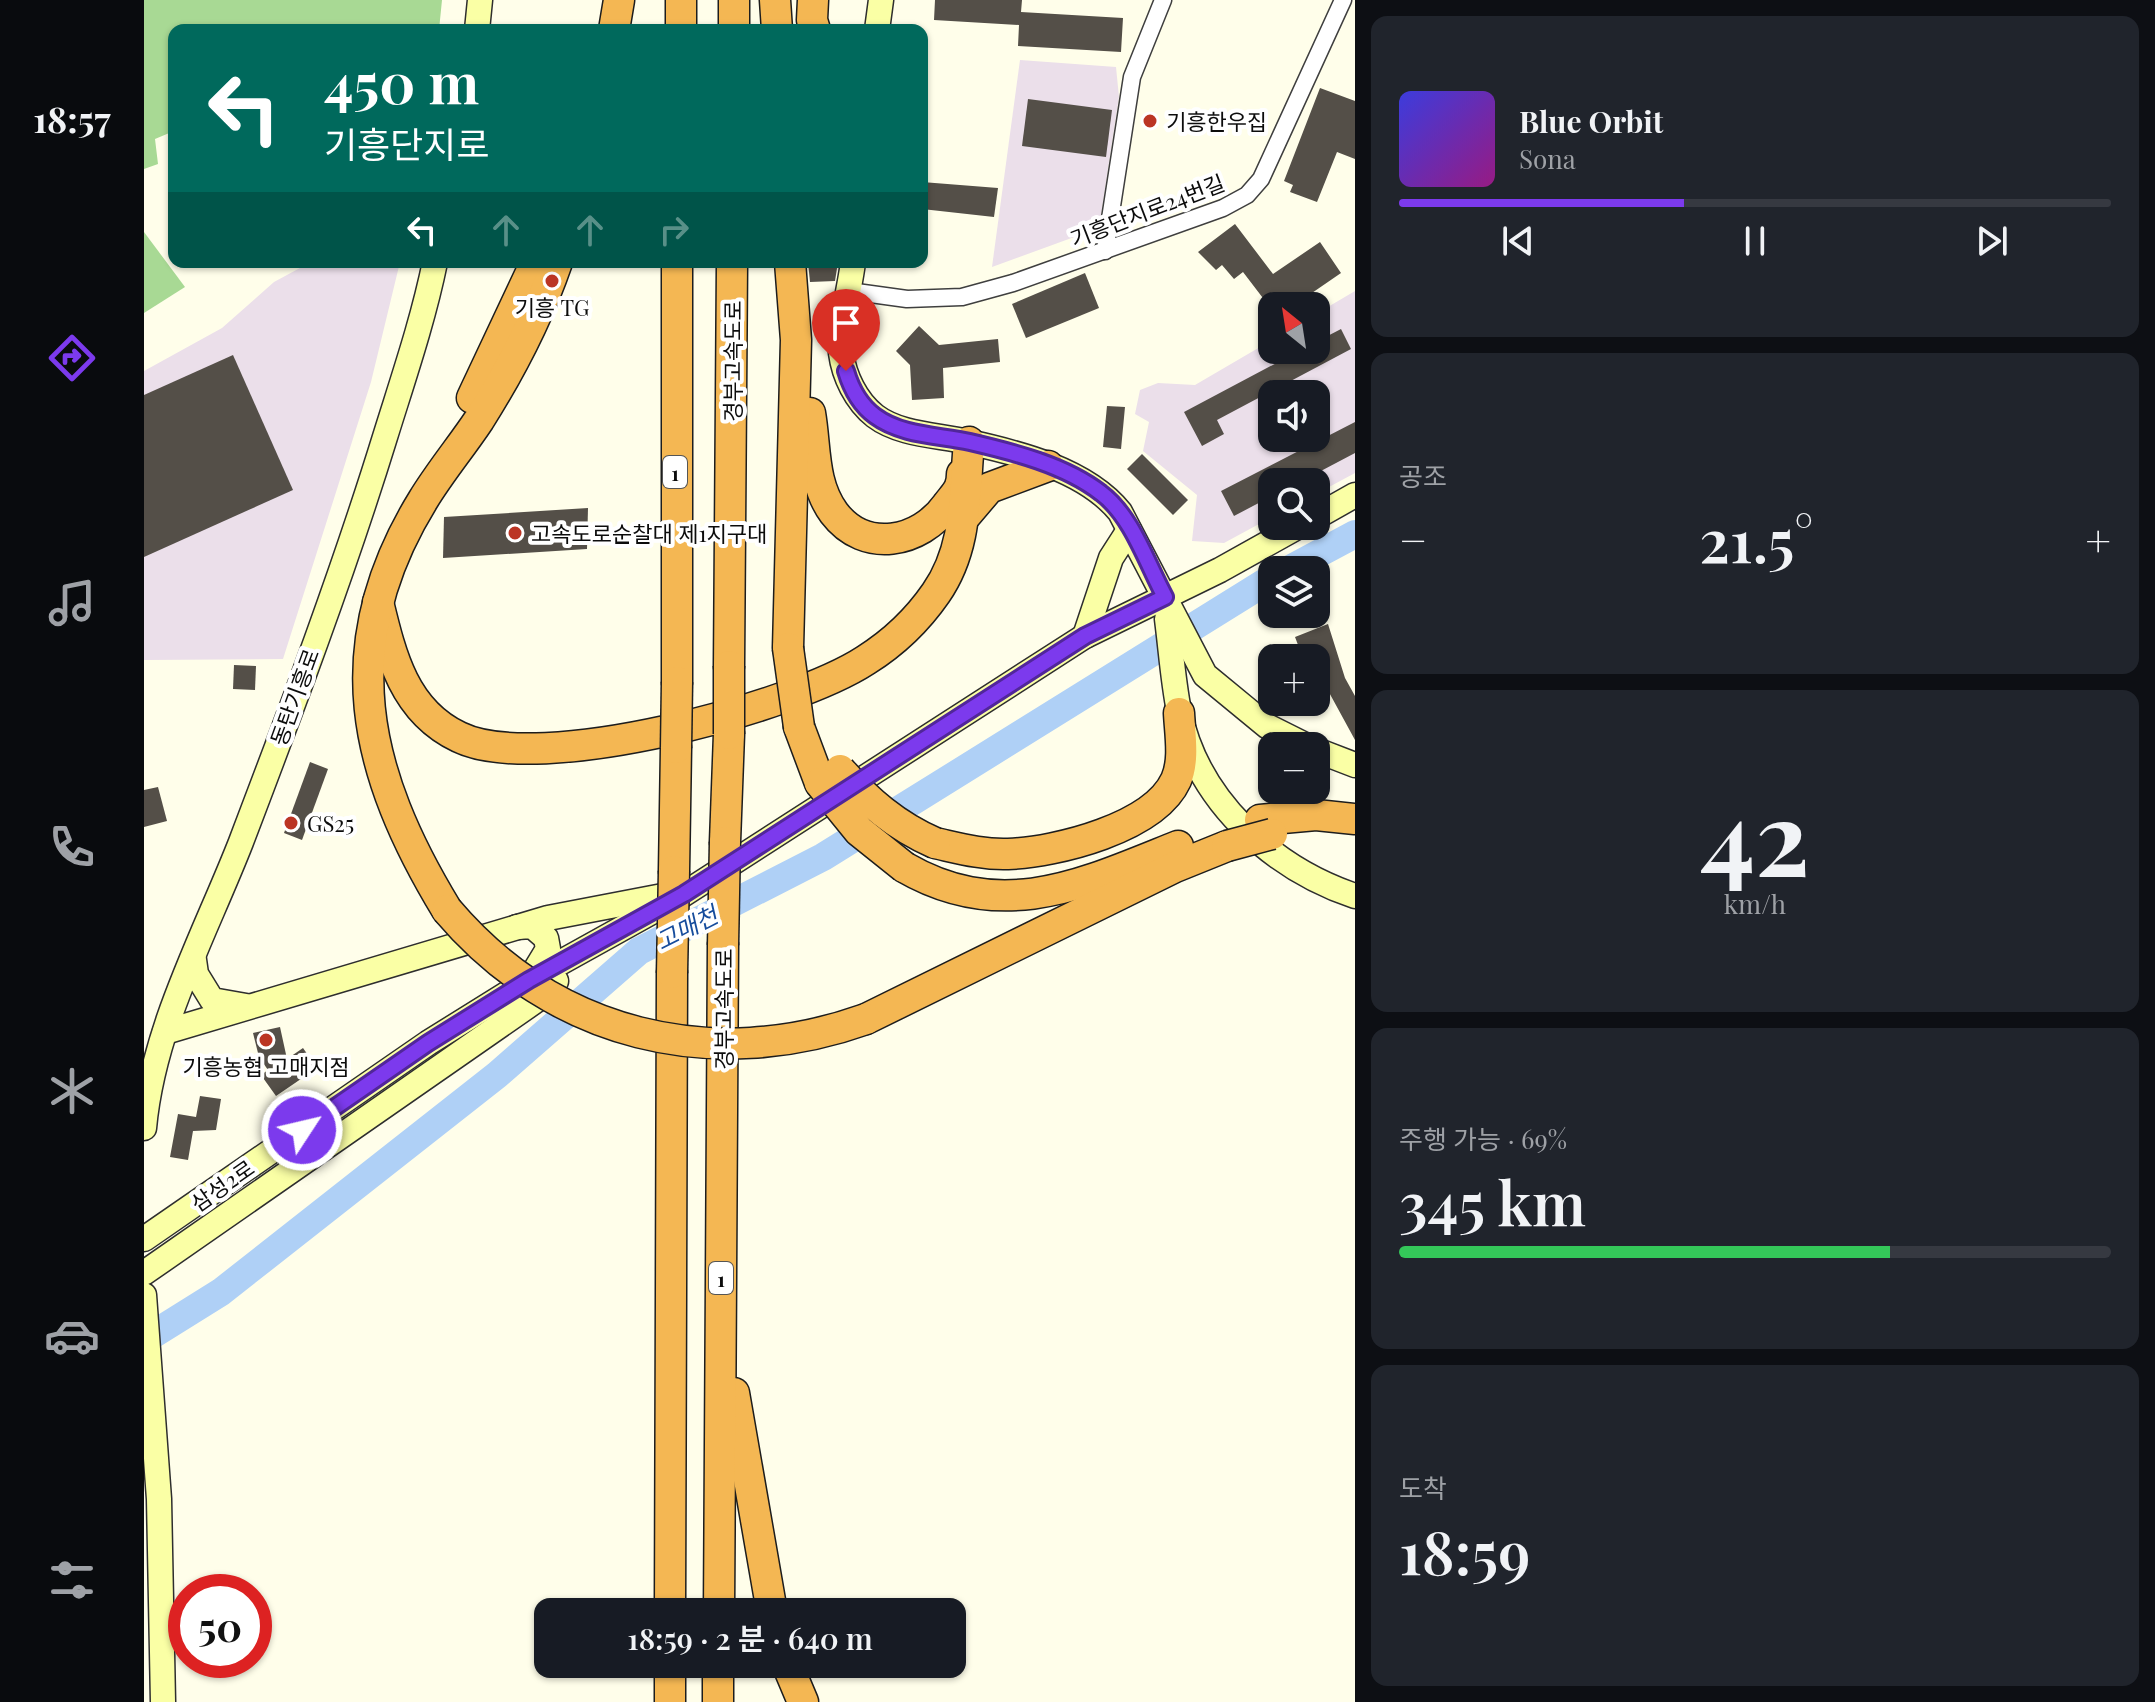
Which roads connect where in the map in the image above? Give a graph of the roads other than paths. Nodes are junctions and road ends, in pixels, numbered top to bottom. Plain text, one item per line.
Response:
1 (480, 0) edge
2 (619, 0) edge
3 (681, 0) edge
4 (734, 0) edge
5 (775, 0) edge
6 (813, 0) edge
7 (881, 0) edge
8 (1163, 0) edge
9 (1343, 0) edge
10 (478, 24) edge
11 (615, 24) edge
12 (681, 24) edge
13 (734, 24) edge
14 (777, 24) edge
15 (813, 24) edge
16 (878, 24) edge
17 (1105, 251) junction
18 (433, 268) edge
19 (533, 268) edge
20 (554, 268) edge
21 (677, 268) edge
22 (732, 268) edge
23 (790, 268) edge
24 (852, 268) edge
25 (849, 291) junction
26 (796, 340) junction
27 (969, 442) junction
28 (1048, 466) junction
29 (1355, 495) edge
30 (424, 498) junction
31 (1330, 509) edge
32 (966, 515) junction
33 (1129, 530) junction
34 (1278, 540) edge
35 (378, 602) junction
36 (1169, 612) junction
37 (1085, 636) junction
38 (1180, 648) junction
39 (1205, 675) junction
40 (1178, 701) junction
41 (1279, 732) edge
42 (1330, 755) edge
43 (1355, 765) edge
44 (830, 776) junction
45 (1355, 819) edge
46 (1266, 827) junction
47 (1355, 837) edge
48 (1220, 839) junction
49 (679, 882) junction
50 (1355, 896) edge
51 (514, 927) junction
52 (598, 940) junction
53 (194, 960) junction
54 (529, 980) junction
55 (248, 1007) junction
56 (165, 1032) junction
57 (148, 1077) edge
58 (144, 1128) edge
59 (144, 1239) edge
60 (144, 1273) edge
61 (144, 1295) edge
62 (721, 1308) junction
63 (670, 1598) edge
64 (719, 1598) edge
65 (770, 1598) edge
66 (670, 1678) edge
67 (718, 1678) edge
68 (793, 1678) edge
69 (163, 1702) edge
70 (670, 1702) edge
71 (718, 1702) edge
72 (803, 1702) edge

1 - 10 main road
2 - 11 highway
3 - 12 highway
4 - 13 highway
5 - 14 highway
6 - 15 highway
7 - 16 main road
8 - 17 street
9 - 17 street, 기흥단지로24번길
17 - 25 street, 기흥단지로24번길
18 - 53 main road, 동탄기흥로
19 - 30 highway
20 - 30 highway
21 - 49 highway, 1, bridge
22 - 62 highway, 경부고속도로 / 1, bridge
23 - 26 highway
24 - 25 main road
25 - 27 main road
26 - 27 highway
26 - 44 highway, bridge
27 - 28 main road
27 - 32 highway
28 - 32 highway
28 - 33 main road
29 - 31 main road
30 - 35 highway
32 - 35 highway
33 - 36 main road
33 - 37 main road
34 - 36 main road, 삼성2로
35 - 48 highway, bridge
36 - 37 main road, 삼성2로
36 - 38 main road
37 - 49 main road, 삼성2로
38 - 39 main road
38 - 40 main road
39 - 40 main road
39 - 41 main road
40 - 44 highway, bridge
40 - 50 main road
42 - 43 main road
44 - 48 highway, bridge
45 - 46 highway
46 - 47 highway
46 - 48 highway
49 - 51 main road
49 - 52 main road, 삼성2로
49 - 63 highway, 1, bridge
51 - 54 main road
51 - 55 main road
52 - 54 main road, 삼성2로
52 - 60 main road
53 - 55 main road
53 - 56 main road, 동탄기흥로
54 - 59 main road, 삼성2로
55 - 56 main road
56 - 57 main road, 동탄기흥로
57 - 58 main road, 동탄기흥로
61 - 69 main road
62 - 64 highway, 경부고속도로 / 1
62 - 65 highway
66 - 70 highway
67 - 71 highway
68 - 72 highway

